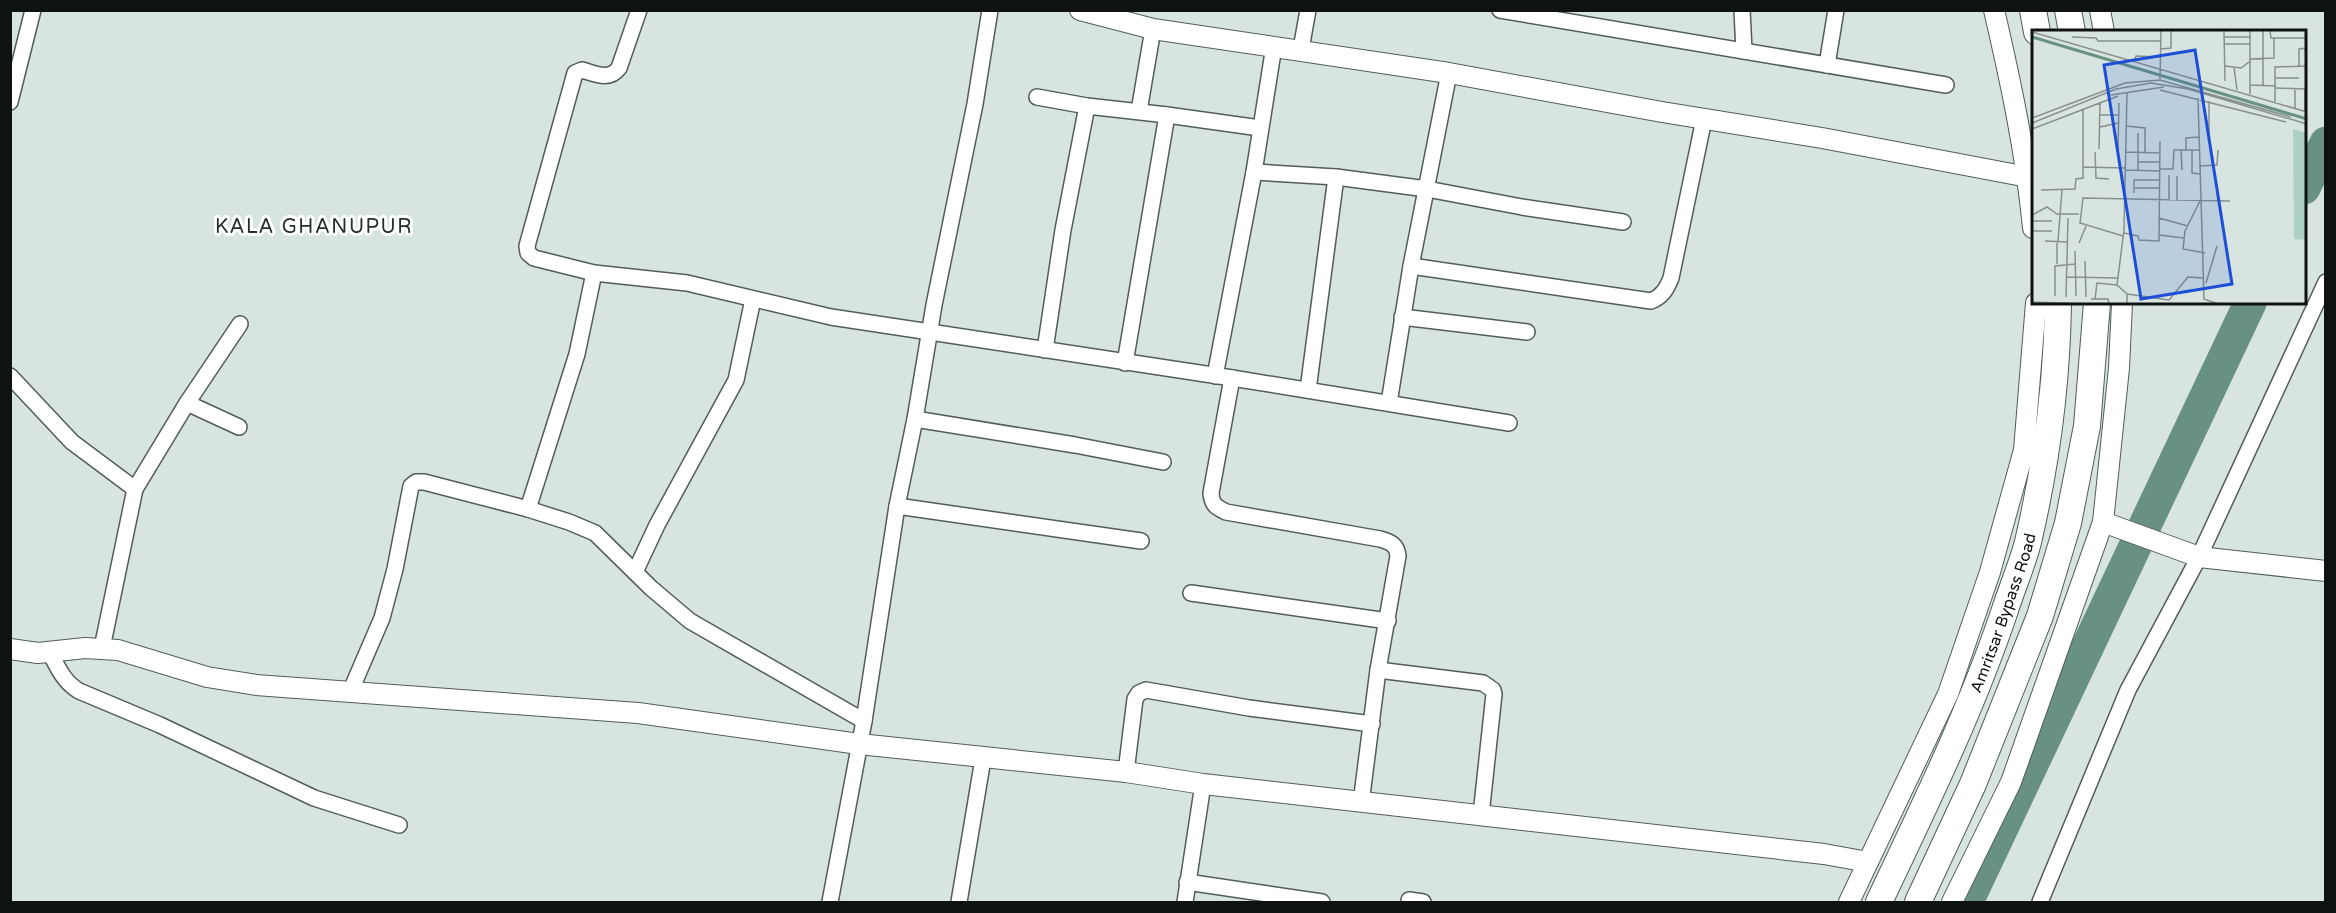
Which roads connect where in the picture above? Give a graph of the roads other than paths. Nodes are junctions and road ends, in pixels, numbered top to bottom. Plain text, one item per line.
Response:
1 (33, 10) edge
2 (639, 10) edge
3 (990, 10) edge
4 (1080, 10) edge
5 (1308, 10) edge
6 (1500, 10) edge
7 (1742, 10) edge
8 (1836, 10) edge
9 (1994, 10) edge
10 (2033, 10) edge
11 (2068, 10) edge
12 (2100, 10) edge
13 (1153, 29) junction
14 (2037, 30) edge
15 (2072, 30) edge
16 (2104, 30) edge
17 (1274, 46) junction
18 (1301, 50) junction
19 (1744, 51) junction
20 (1827, 65) junction
21 (1449, 73) junction
22 (1946, 85) dead end
23 (1037, 97) dead end
24 (10, 102) edge
25 (1087, 106) junction
26 (1139, 111) junction
27 (1167, 115) junction
28 (1704, 119) junction
29 (1260, 128) junction
30 (1254, 172) junction
31 (1336, 177) junction
32 (2028, 177) junction
33 (1426, 189) junction
34 (2032, 218) edge
35 (1623, 222) dead end
36 (1411, 266) junction
37 (594, 273) junction
38 (2325, 282) edge
39 (753, 299) junction
40 (2322, 299) edge
41 (2036, 304) edge
42 (2058, 304) edge
43 (2097, 304) edge
44 (2122, 304) edge
45 (1402, 316) junction
46 (240, 324) dead end
47 (931, 332) junction
48 (1527, 332) dead end
49 (1045, 350) junction
50 (1125, 363) junction
51 (10, 375) edge
52 (1215, 376) junction
53 (1232, 378) junction
54 (1308, 390) junction
55 (187, 403) junction
56 (1389, 403) junction
57 (915, 419) junction
58 (1509, 423) dead end
59 (239, 427) dead end
60 (1162, 462) dead end
61 (135, 489) junction
62 (897, 506) junction
63 (528, 509) junction
64 (2109, 523) junction
65 (1141, 542) dead end
66 (2199, 556) junction
67 (2324, 566) edge
68 (635, 572) junction
69 (1191, 593) dead end
70 (1388, 621) junction
71 (102, 648) junction
72 (10, 649) edge
73 (50, 652) junction
74 (1378, 670) junction
75 (351, 690) junction
76 (864, 721) junction
77 (1372, 724) junction
78 (859, 744) junction
79 (983, 759) junction
80 (1126, 772) junction
81 (1203, 784) junction
82 (1361, 803) junction
83 (1481, 815) junction
84 (399, 825) dead end
85 (1868, 862) junction
86 (1187, 882) junction
87 (830, 903) edge
88 (959, 903) edge
89 (1185, 903) edge
90 (1322, 903) edge
91 (1849, 903) edge
92 (1879, 903) edge
93 (1918, 903) edge
94 (1952, 903) edge
95 (2040, 903) edge

1 - 24 street
2 - 37 street
3 - 47 street
4 - 13 street
5 - 18 street
6 - 19 street
7 - 19 street
8 - 20 street
9 - 32 street
10 - 14 highway
11 - 15 highway
12 - 16 street
13 - 17 street
13 - 26 street
17 - 18 street
17 - 29 street
18 - 21 street
19 - 20 street
20 - 22 street
21 - 28 street
21 - 33 street
23 - 25 street
25 - 26 street
25 - 49 street
26 - 27 street
27 - 29 street
27 - 50 street
28 - 32 street
28 - 36 street
29 - 30 street
30 - 31 street
30 - 52 street
31 - 33 street
31 - 54 street
32 - 34 street
33 - 35 street
33 - 36 street
36 - 45 street
37 - 39 street
37 - 63 street
38 - 40 street
39 - 47 street
39 - 68 street
40 - 66 street
41 - 85 street
42 - 92 highway, Amritsar Bypass Road
43 - 93 highway
44 - 64 street
45 - 48 street
45 - 56 street
46 - 55 street
47 - 49 street
47 - 57 street
49 - 50 street
50 - 52 street
51 - 61 street
52 - 53 street
53 - 54 street
53 - 70 street
54 - 56 street
55 - 59 street
55 - 61 street
56 - 58 street
57 - 60 street
57 - 62 street
61 - 71 street
62 - 65 street
62 - 76 street
63 - 68 street
63 - 75 street
64 - 66 street
64 - 94 street
66 - 67 street
66 - 95 street
68 - 76 street
69 - 70 street
70 - 74 street
71 - 73 street
71 - 75 street
72 - 73 street
73 - 84 street
74 - 77 street
74 - 83 street
75 - 78 street
76 - 78 street
77 - 80 street
77 - 82 street
78 - 79 street
78 - 87 street
79 - 80 street
79 - 88 street
80 - 81 street
81 - 82 street
81 - 86 street
82 - 83 street
83 - 85 street
85 - 91 street
86 - 89 street
86 - 90 street

